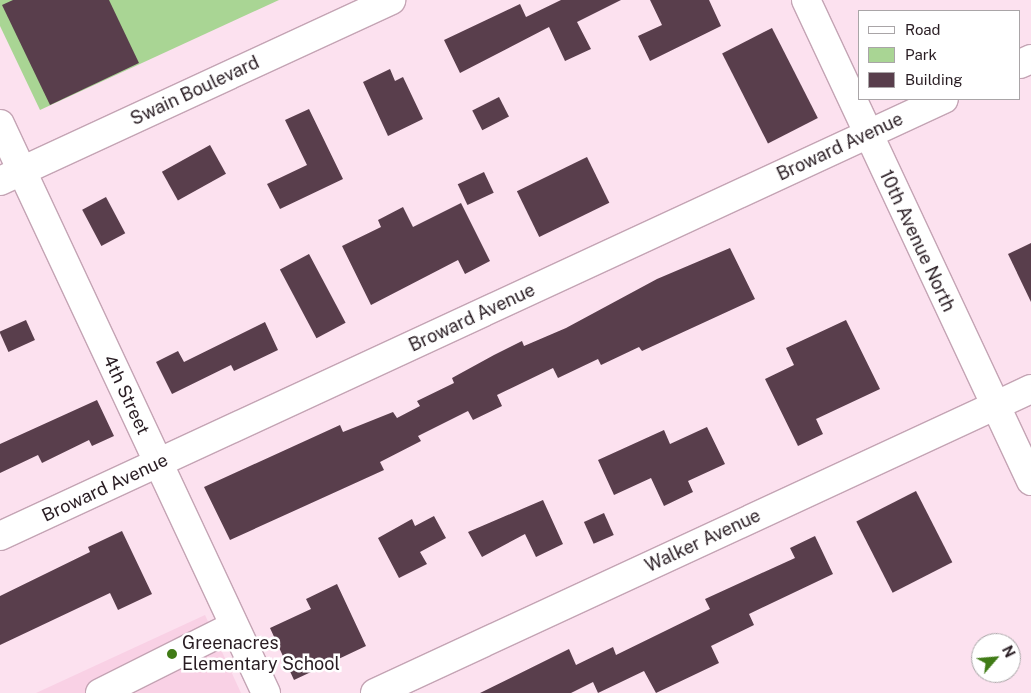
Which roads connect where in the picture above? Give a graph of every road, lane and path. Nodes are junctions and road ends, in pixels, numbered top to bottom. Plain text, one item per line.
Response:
1 (391, 0) edge
2 (806, 0) edge
3 (942, 100) edge
4 (0, 124) edge
5 (867, 134) junction
6 (11, 176) edge
7 (1031, 389) edge
8 (995, 405) junction
9 (158, 463) junction
10 (1031, 481) edge
11 (0, 536) edge
12 (234, 626) junction
13 (100, 693) edge
14 (266, 693) edge
15 (375, 693) edge

1 - 6 street, Swain Boulevard
2 - 5 street, 10th Avenue North
3 - 5 street, Broward Avenue
4 - 6 street, 4th Street
5 - 8 street, 10th Avenue North
5 - 9 street, Broward Avenue
6 - 9 street, 4th Street
7 - 8 street, Walker Avenue
8 - 10 street, 10th Avenue North
8 - 15 street, Walker Avenue
9 - 11 street, Broward Avenue
9 - 12 street, 4th Street
12 - 13 street
12 - 14 street, 4th Street

